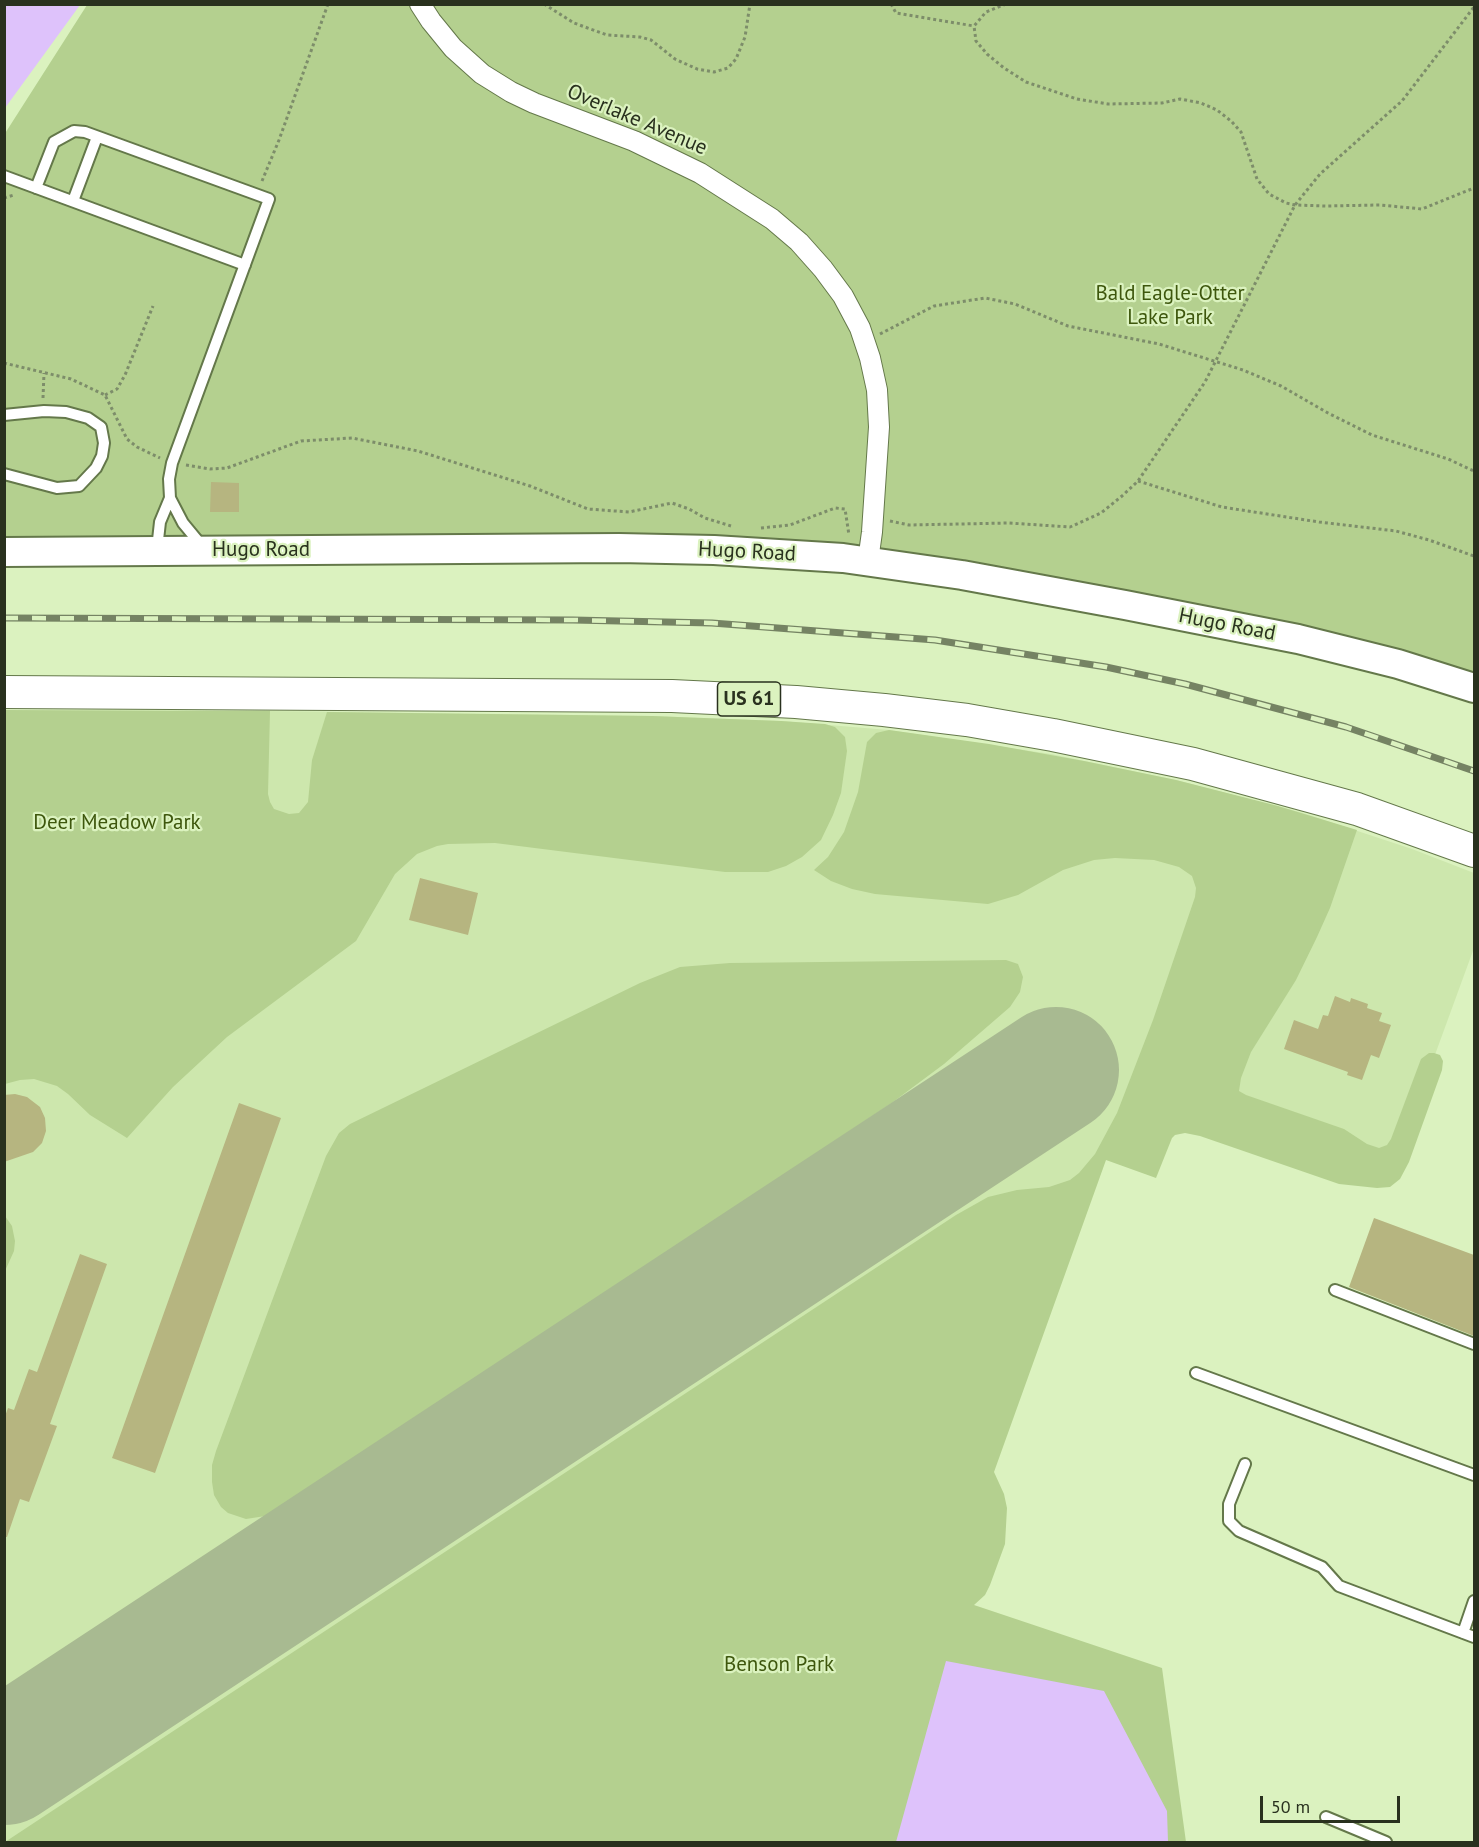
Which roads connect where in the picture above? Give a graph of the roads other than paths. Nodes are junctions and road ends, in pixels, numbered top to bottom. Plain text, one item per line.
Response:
1 (420, 4) edge
2 (97, 137) junction
3 (4, 176) edge
4 (36, 188) junction
5 (73, 201) junction
6 (245, 265) junction
7 (4, 415) edge
8 (4, 474) edge
9 (170, 498) junction
10 (205, 550) junction
11 (156, 551) junction
12 (4, 552) edge
13 (868, 561) junction
14 (1474, 688) edge
15 (4, 692) edge
16 (1474, 851) edge
17 (1335, 1290) dead end
18 (1474, 1344) edge
19 (1196, 1374) dead end
20 (1245, 1464) dead end
21 (1474, 1475) edge
22 (1474, 1601) edge
23 (1463, 1633) junction
24 (1474, 1637) edge
25 (1326, 1817) dead end
26 (1386, 1842) edge

1 - 13 street, Overlake Avenue
2 - 4 lane
2 - 5 lane
2 - 6 lane
3 - 4 lane
4 - 5 lane
5 - 6 lane
6 - 9 lane
7 - 8 lane
9 - 10 lane
9 - 11 lane
10 - 11 street, Hugo Road
10 - 13 street, Hugo Road
11 - 12 street, Hugo Road
13 - 14 street, Hugo Road
15 - 16 main road, US 61
17 - 18 lane
19 - 21 lane
20 - 23 lane
22 - 23 lane
23 - 24 lane
25 - 26 lane

